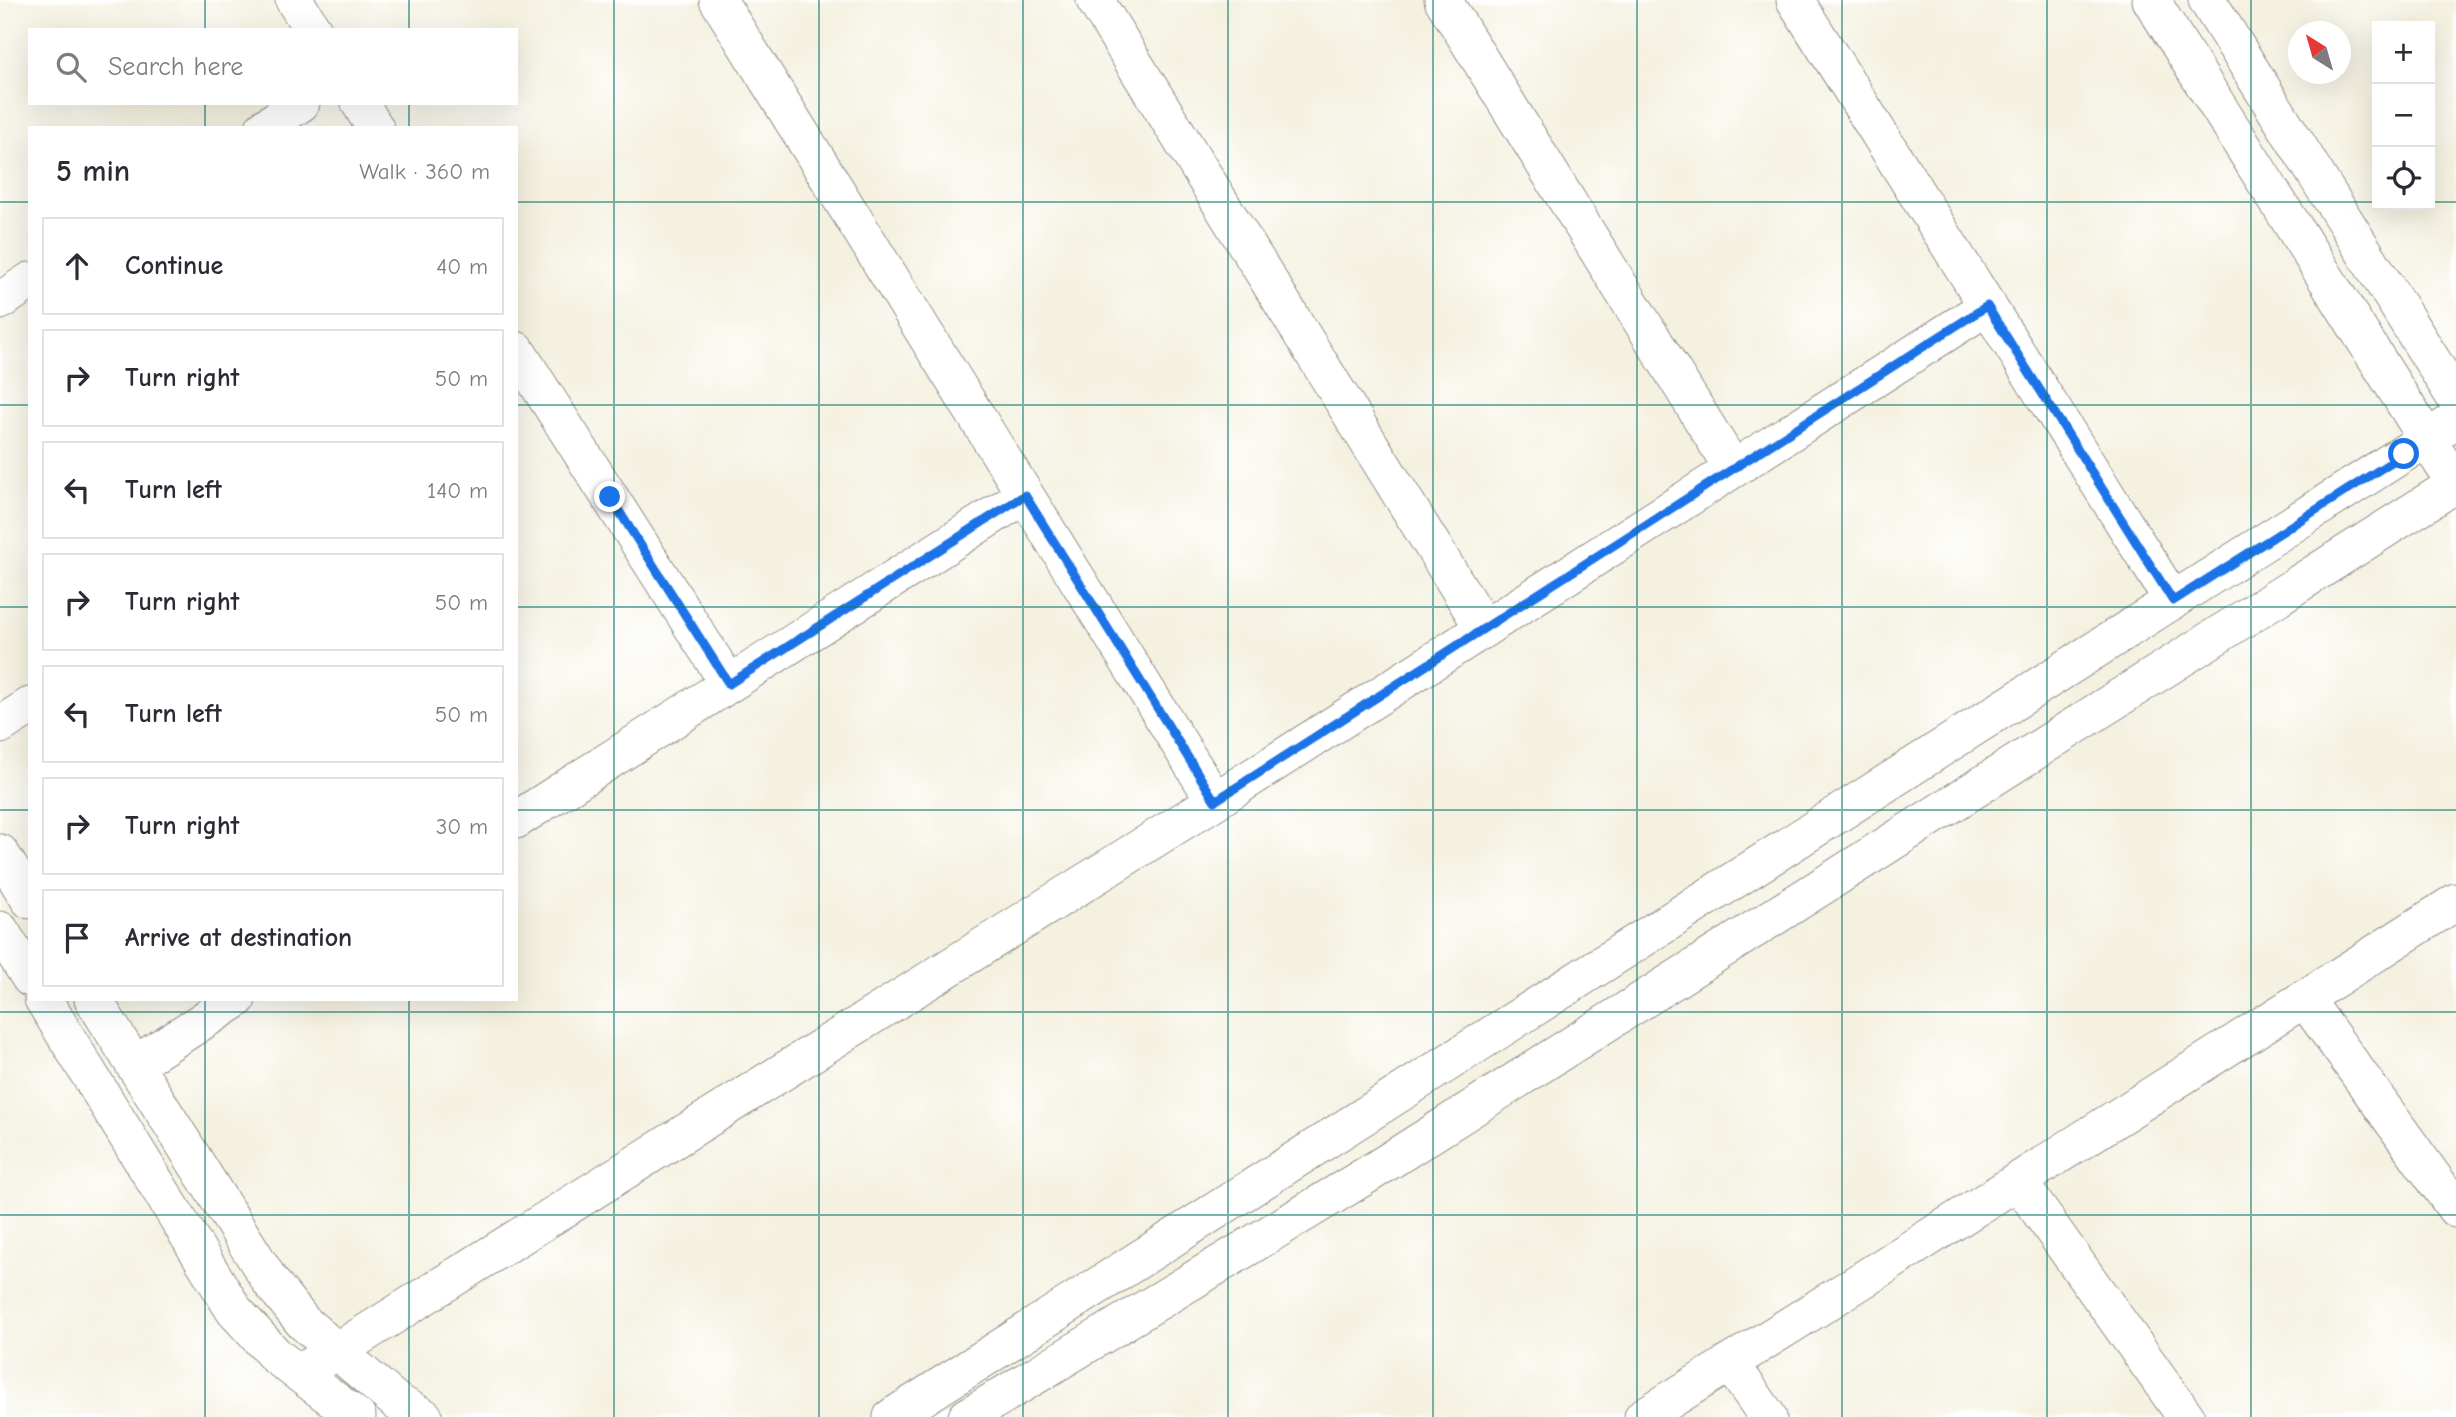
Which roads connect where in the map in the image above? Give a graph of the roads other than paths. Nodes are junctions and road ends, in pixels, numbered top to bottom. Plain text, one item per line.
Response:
1 (294, 0) edge
2 (718, 0) edge
3 (1095, 0) edge
4 (1443, 0) edge
5 (1795, 0) edge
6 (2151, 0) edge
7 (2207, 0) edge
8 (312, 28) edge
9 (298, 105) edge
10 (361, 105) edge
11 (267, 126) edge
12 (374, 126) edge
13 (28, 282) edge
14 (0, 300) edge
15 (1987, 306) junction
16 (523, 374) edge
17 (2456, 399) edge
18 (2442, 429) edge
19 (1733, 469) junction
20 (2456, 484) edge
21 (1025, 495) junction
22 (2173, 601) junction
23 (1484, 629) junction
24 (729, 684) junction
25 (28, 707) edge
26 (0, 725) edge
27 (1215, 801) junction
28 (518, 819) edge
29 (0, 853) edge
30 (28, 897) edge
31 (2456, 902) edge
32 (0, 930) edge
33 (28, 975) edge
34 (2304, 998) junction
35 (44, 1001) edge
36 (94, 1001) edge
37 (234, 1001) edge
38 (134, 1065) junction
39 (2018, 1181) junction
40 (2456, 1209) edge
41 (337, 1351) junction
42 (1730, 1363) junction
43 (299, 1373) junction
44 (358, 1417) edge
45 (424, 1417) edge
46 (892, 1417) edge
47 (967, 1417) edge
48 (1643, 1417) edge
49 (1768, 1417) edge
50 (2186, 1417) edge

1 - 8 street
2 - 21 street
3 - 23 street
4 - 19 street
5 - 15 street
6 - 18 street
7 - 17 street
9 - 11 street
10 - 12 street
13 - 14 street
15 - 19 street
15 - 22 street
16 - 24 street
18 - 20 street
18 - 22 street
19 - 23 street
20 - 47 street
21 - 24 street
21 - 27 street
22 - 46 street
23 - 27 street
24 - 28 street
25 - 26 street
27 - 41 street
29 - 30 street
31 - 34 street
32 - 33 street
34 - 39 street
34 - 40 street
35 - 43 street
36 - 38 street
37 - 38 street
38 - 41 street
39 - 42 street
39 - 50 street
41 - 43 street
41 - 45 street
42 - 48 street
42 - 49 street
43 - 44 street

